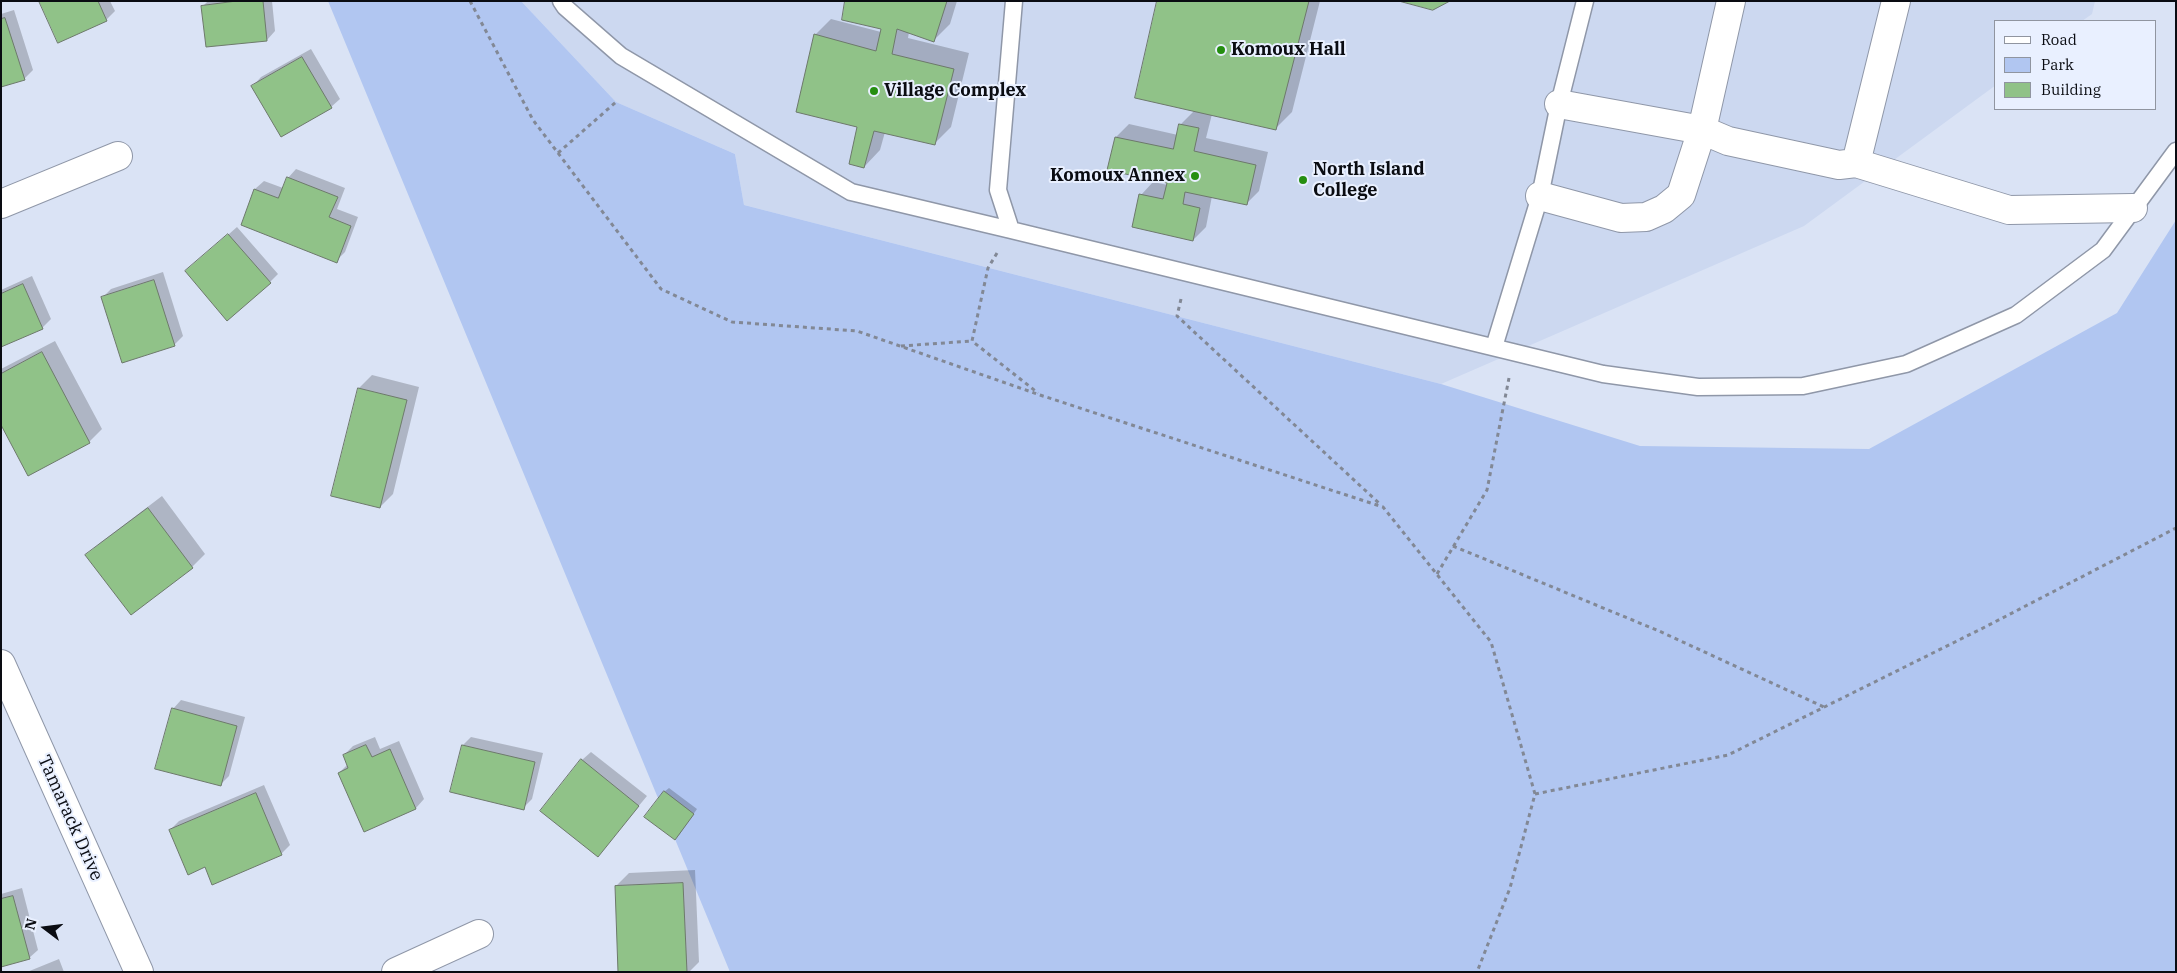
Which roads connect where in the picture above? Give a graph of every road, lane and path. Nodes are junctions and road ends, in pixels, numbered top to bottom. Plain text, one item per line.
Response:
1 (470, 1) edge
2 (561, 1) edge
3 (1014, 1) edge
4 (1585, 1) edge
5 (1731, 1) edge
6 (1896, 1) edge
7 (616, 102) dead end
8 (1559, 104) junction
9 (1702, 130) junction
10 (2176, 151) edge
11 (558, 153) junction
12 (118, 156) dead end
13 (1856, 163) junction
14 (1540, 196) junction
15 (1, 204) edge
16 (2133, 208) junction
17 (1011, 230) junction
18 (1188, 273) junction
19 (972, 341) junction
20 (899, 346) junction
21 (1494, 347) junction
22 (1514, 352) junction
23 (1040, 395) junction
24 (1383, 507) junction
25 (2176, 528) edge
26 (1453, 546) junction
27 (1437, 574) junction
28 (1, 664) edge
29 (1824, 707) junction
30 (1535, 794) junction
31 (479, 934) dead end
32 (139, 972) edge
33 (396, 972) edge
34 (1477, 972) edge

1 - 11 path
2 - 17 lane
3 - 17 lane
4 - 8 lane
5 - 9 street
6 - 13 street
7 - 11 path
8 - 9 street
8 - 14 lane
9 - 13 street
9 - 14 street
10 - 16 lane
11 - 20 path
12 - 15 street
13 - 16 street
14 - 21 lane
16 - 22 lane
17 - 18 lane
17 - 19 path
18 - 21 lane
18 - 24 path
19 - 20 path
19 - 23 path
20 - 23 path
21 - 22 lane
22 - 26 path
23 - 24 path
24 - 27 path
25 - 29 path
26 - 27 path
26 - 29 path
27 - 30 path
28 - 32 street, Tamarack Drive
29 - 30 path
30 - 34 path
31 - 33 street

